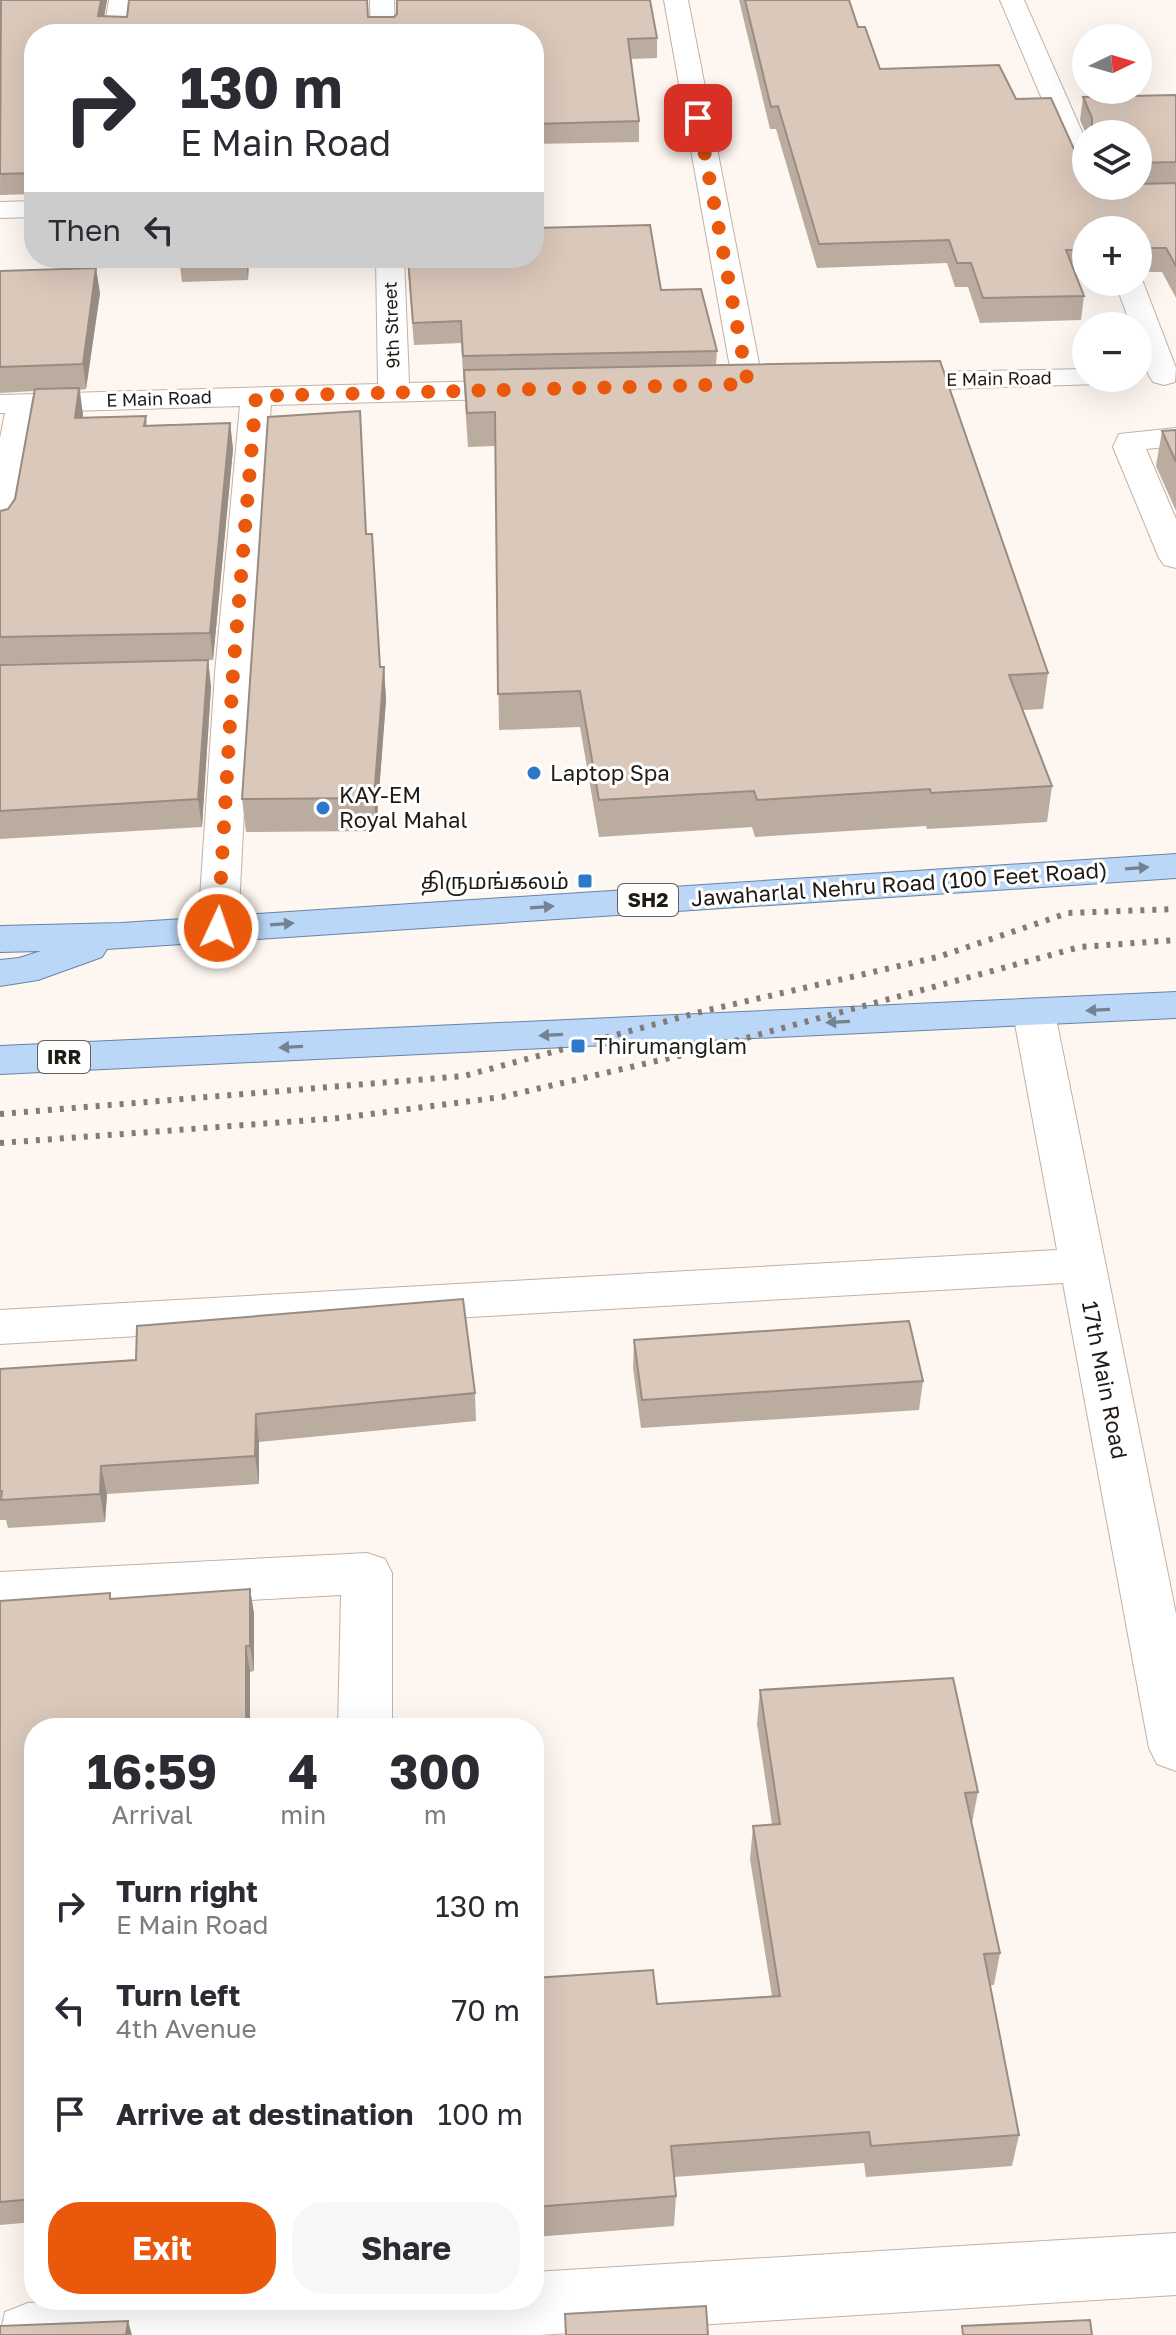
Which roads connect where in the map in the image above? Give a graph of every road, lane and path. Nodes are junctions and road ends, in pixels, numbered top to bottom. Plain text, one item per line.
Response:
1 (121, 0) edge
2 (382, 0) edge
3 (676, 0) edge
4 (1012, 0) edge
5 (117, 24) edge
6 (383, 24) edge
7 (1072, 139) edge
8 (24, 209) edge
9 (0, 210) edge
10 (390, 268) edge
11 (1133, 296) edge
12 (1159, 376) edge
13 (1072, 378) edge
14 (856, 382) edge
15 (748, 384) junction
16 (779, 384) edge
17 (717, 385) edge
18 (548, 388) edge
19 (394, 392) junction
20 (256, 396) junction
21 (11, 403) edge
22 (1176, 437) edge
23 (0, 525) edge
24 (1176, 558) edge
25 (1176, 866) edge
26 (218, 928) junction
27 (121, 936) junction
28 (0, 939) edge
29 (0, 973) edge
30 (1176, 1005) edge
31 (1034, 1013) junction
32 (0, 1031) edge
33 (129, 1055) junction
34 (0, 1060) edge
35 (1083, 1265) junction
36 (0, 1327) edge
37 (0, 1593) edge
38 (365, 1718) edge
39 (1176, 1748) edge
40 (1176, 2264) edge
41 (544, 2298) edge
42 (332, 2310) edge
43 (28, 2335) edge

1 - 5 street
2 - 6 street
3 - 15 street
4 - 7 street
8 - 9 street
10 - 19 street, 9th Street
11 - 12 street
13 - 14 street, E Main Road
15 - 16 street
15 - 17 street
18 - 19 street, E Main Road
19 - 20 street, E Main Road
20 - 21 street, E Main Road
20 - 26 street
21 - 23 street
22 - 24 street
26 -> 25 main road, Jawaharlal Nehru Road (100 Feet Road) / SH2
26 - 27 main road, Jawaharlal Nehru Road (100 Feet Road) / SH2
27 - 28 main road, Jawaharlal Nehru Road (100 Feet Road)
27 - 29 main road, SH2
30 -> 31 main road
31 -> 33 main road
31 - 35 street, 17th Main Road
32 - 33 main road
33 - 34 main road, IRR
35 - 36 street
35 - 39 street, 17th Main Road
37 - 38 street
40 - 41 street
42 - 43 street

